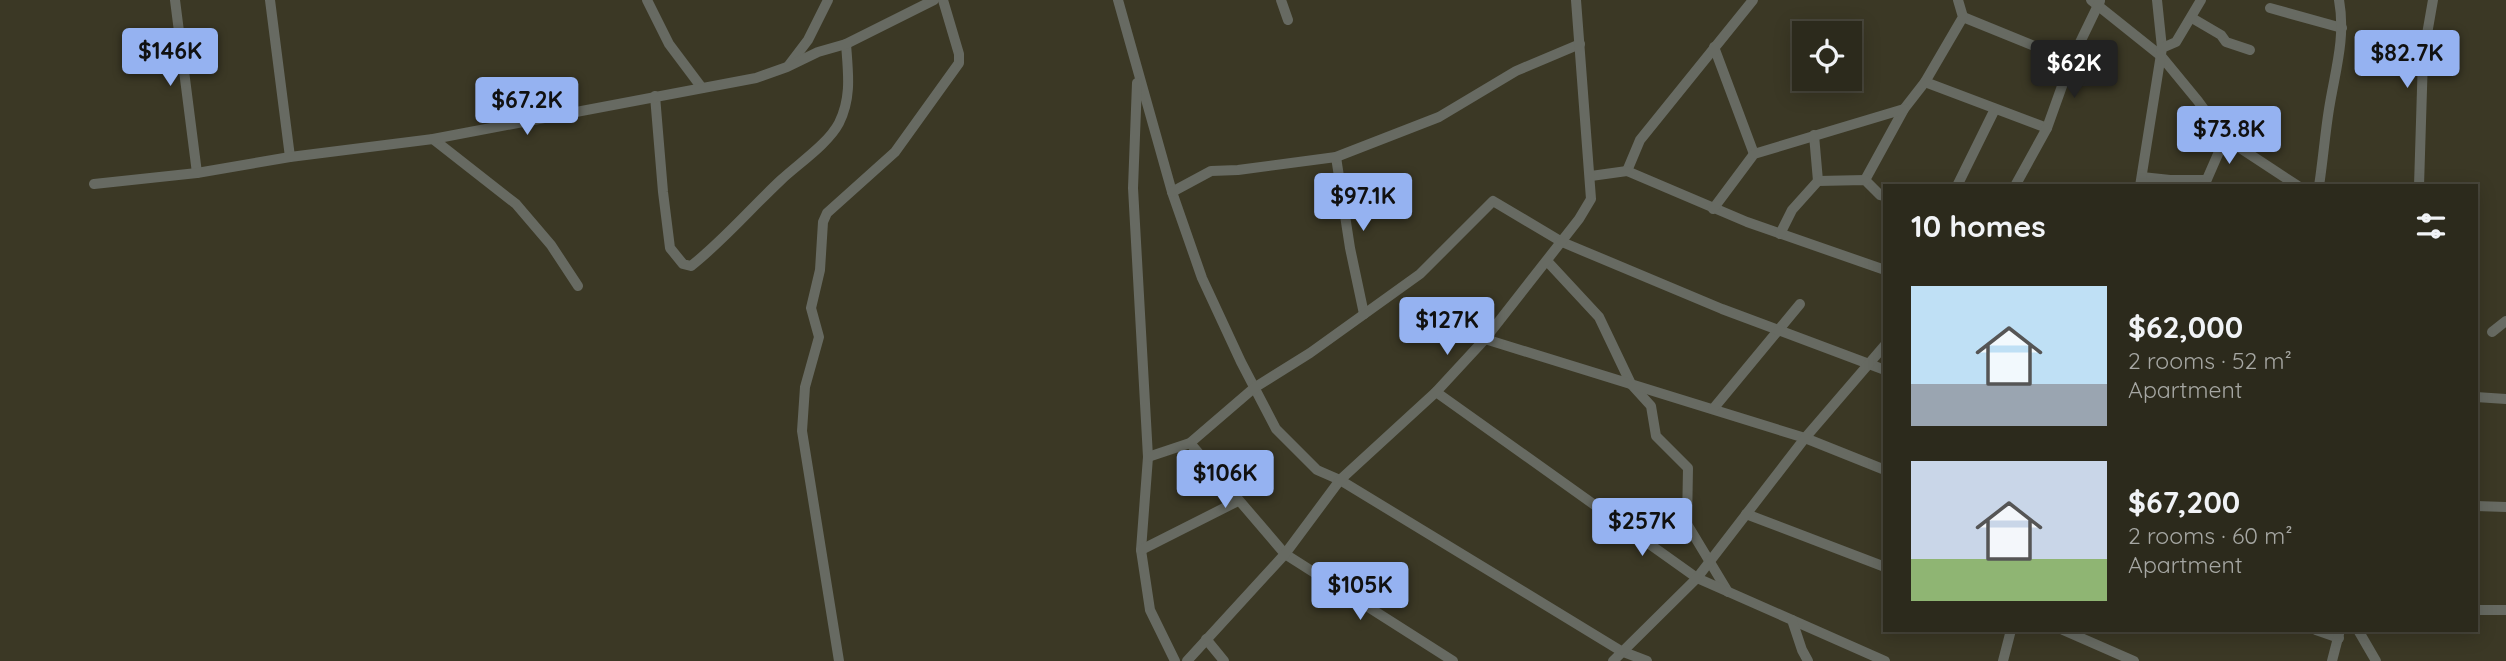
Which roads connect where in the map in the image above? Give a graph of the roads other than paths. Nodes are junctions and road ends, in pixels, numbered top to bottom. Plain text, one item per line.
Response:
1 (175, 0) edge
2 (270, 0) edge
3 (647, 0) edge
4 (828, 0) edge
5 (934, 0) edge
6 (943, 0) edge
7 (1118, 0) edge
8 (1281, 0) edge
9 (1576, 0) edge
10 (1753, 0) edge
11 (1958, 0) edge
12 (2157, 0) edge
13 (2201, 0) edge
14 (2339, 0) edge
15 (2433, 0) edge
16 (2097, 2) edge
17 (2270, 8) dead end
18 (1963, 17) junction
19 (2192, 18) junction
20 (1288, 20) dead end
21 (2343, 28) junction
22 (846, 44) junction
23 (1580, 44) junction
24 (1714, 47) junction
25 (2250, 50) dead end
26 (2162, 52) junction
27 (2071, 61) junction
28 (787, 67) junction
29 (1137, 69) junction
30 (1926, 82) junction
31 (702, 88) junction
32 (655, 96) junction
33 (1904, 109) junction
34 (1996, 109) junction
35 (2047, 128) junction
36 (1814, 135) junction
37 (2225, 138) junction
38 (433, 139) junction
39 (1754, 154) junction
40 (290, 157) junction
41 (1336, 157) junction
42 (1627, 171) junction
43 (197, 173) junction
44 (1591, 176) junction
45 (1865, 180) junction
46 (1818, 181) junction
47 (2141, 181) edge
48 (2204, 183) edge
49 (94, 184) dead end
50 (1958, 184) edge
51 (2020, 184) edge
52 (2295, 184) edge
53 (2319, 184) edge
54 (2419, 184) edge
55 (1172, 192) junction
56 (1883, 196) edge
57 (1713, 209) junction
58 (1780, 234) junction
59 (1562, 242) junction
60 (1547, 261) junction
61 (1883, 269) edge
62 (578, 286) dead end
63 (1800, 304) dead end
64 (1364, 314) junction
65 (2506, 321) edge
66 (1778, 330) junction
67 (2492, 332) dead end
68 (1485, 339) junction
69 (1883, 347) edge
70 (1868, 364) junction
71 (1883, 369) edge
72 (1631, 384) junction
73 (1254, 388) junction
74 (1436, 392) junction
75 (2478, 397) edge
76 (2506, 399) edge
77 (1713, 409) junction
78 (1805, 438) junction
79 (1190, 443) junction
80 (1148, 457) junction
81 (1883, 469) edge
82 (1340, 480) junction
83 (1238, 501) junction
84 (2478, 506) edge
85 (2506, 507) edge
86 (1746, 514) junction
87 (1141, 550) junction
88 (1286, 554) junction
89 (1710, 561) junction
90 (1883, 566) edge
91 (1697, 578) junction
92 (1728, 592) junction
93 (2478, 610) edge
94 (2506, 610) edge
95 (1792, 620) junction
96 (2010, 632) edge
97 (2068, 632) edge
98 (2359, 632) edge
99 (2339, 634) edge
100 (1206, 639) junction
101 (1621, 652) junction
102 (839, 661) edge
103 (1175, 661) edge
104 (1186, 661) edge
105 (1224, 661) edge
106 (1453, 661) edge
107 (1613, 661) edge
108 (1647, 661) edge
109 (1808, 661) edge
110 (1885, 661) edge
111 (2003, 661) edge
112 (2134, 661) edge
113 (2332, 661) edge
114 (2376, 661) edge

1 - 43 street
2 - 40 street
3 - 31 street
4 - 28 street
5 - 22 street
6 - 102 street
7 - 29 street
8 - 20 street
9 - 23 street
10 - 24 street
11 - 18 street
12 - 26 street
13 - 19 street
14 - 21 street
15 - 54 street
16 - 26 street
16 - 27 street
17 - 21 street
18 - 27 street
18 - 30 street
19 - 25 street
19 - 26 street
21 - 53 street
22 - 28 street
22 - 32 street
23 - 41 street
23 - 44 street
24 - 39 street
24 - 42 street
26 - 37 street
26 - 47 street
27 - 35 street
28 - 31 street
29 - 55 street
29 - 80 street
30 - 33 street
30 - 34 street
31 - 32 street
32 - 38 street
33 - 36 street
33 - 45 street
34 - 35 street
34 - 50 street
35 - 51 street
36 - 39 street
36 - 46 street
37 - 48 street
37 - 52 street
38 - 40 street
38 - 62 street
39 - 57 street
40 - 43 street
41 - 55 street
41 - 64 street
42 - 44 street
42 - 57 street
43 - 49 street
44 - 59 street
45 - 46 street
45 - 56 street
46 - 58 street
47 - 48 street
55 - 73 street
57 - 58 street
58 - 61 street
59 - 60 street
59 - 64 street
59 - 66 street
60 - 68 street
60 - 72 street
63 - 66 street
64 - 73 street
65 - 67 street
66 - 70 street
66 - 77 street
68 - 72 street
68 - 74 street
69 - 70 street
70 - 71 street
70 - 78 street
72 - 77 street
72 - 89 street
73 - 79 street
73 - 82 street
74 - 82 street
74 - 91 street
75 - 76 street
77 - 78 street
78 - 81 street
78 - 86 street
79 - 80 street
79 - 83 street
80 - 87 street
82 - 88 street
82 - 101 street
83 - 87 street
83 - 88 street
84 - 85 street
86 - 89 street
86 - 90 street
87 - 103 street
88 - 100 street
88 - 106 street
89 - 91 street
89 - 92 street
91 - 92 street
91 - 101 street
92 - 95 street
93 - 94 street
95 - 109 street
95 - 110 street
96 - 111 street
97 - 112 street
98 - 114 street
99 - 113 street
100 - 104 street
100 - 105 street
101 - 107 street
101 - 108 street

